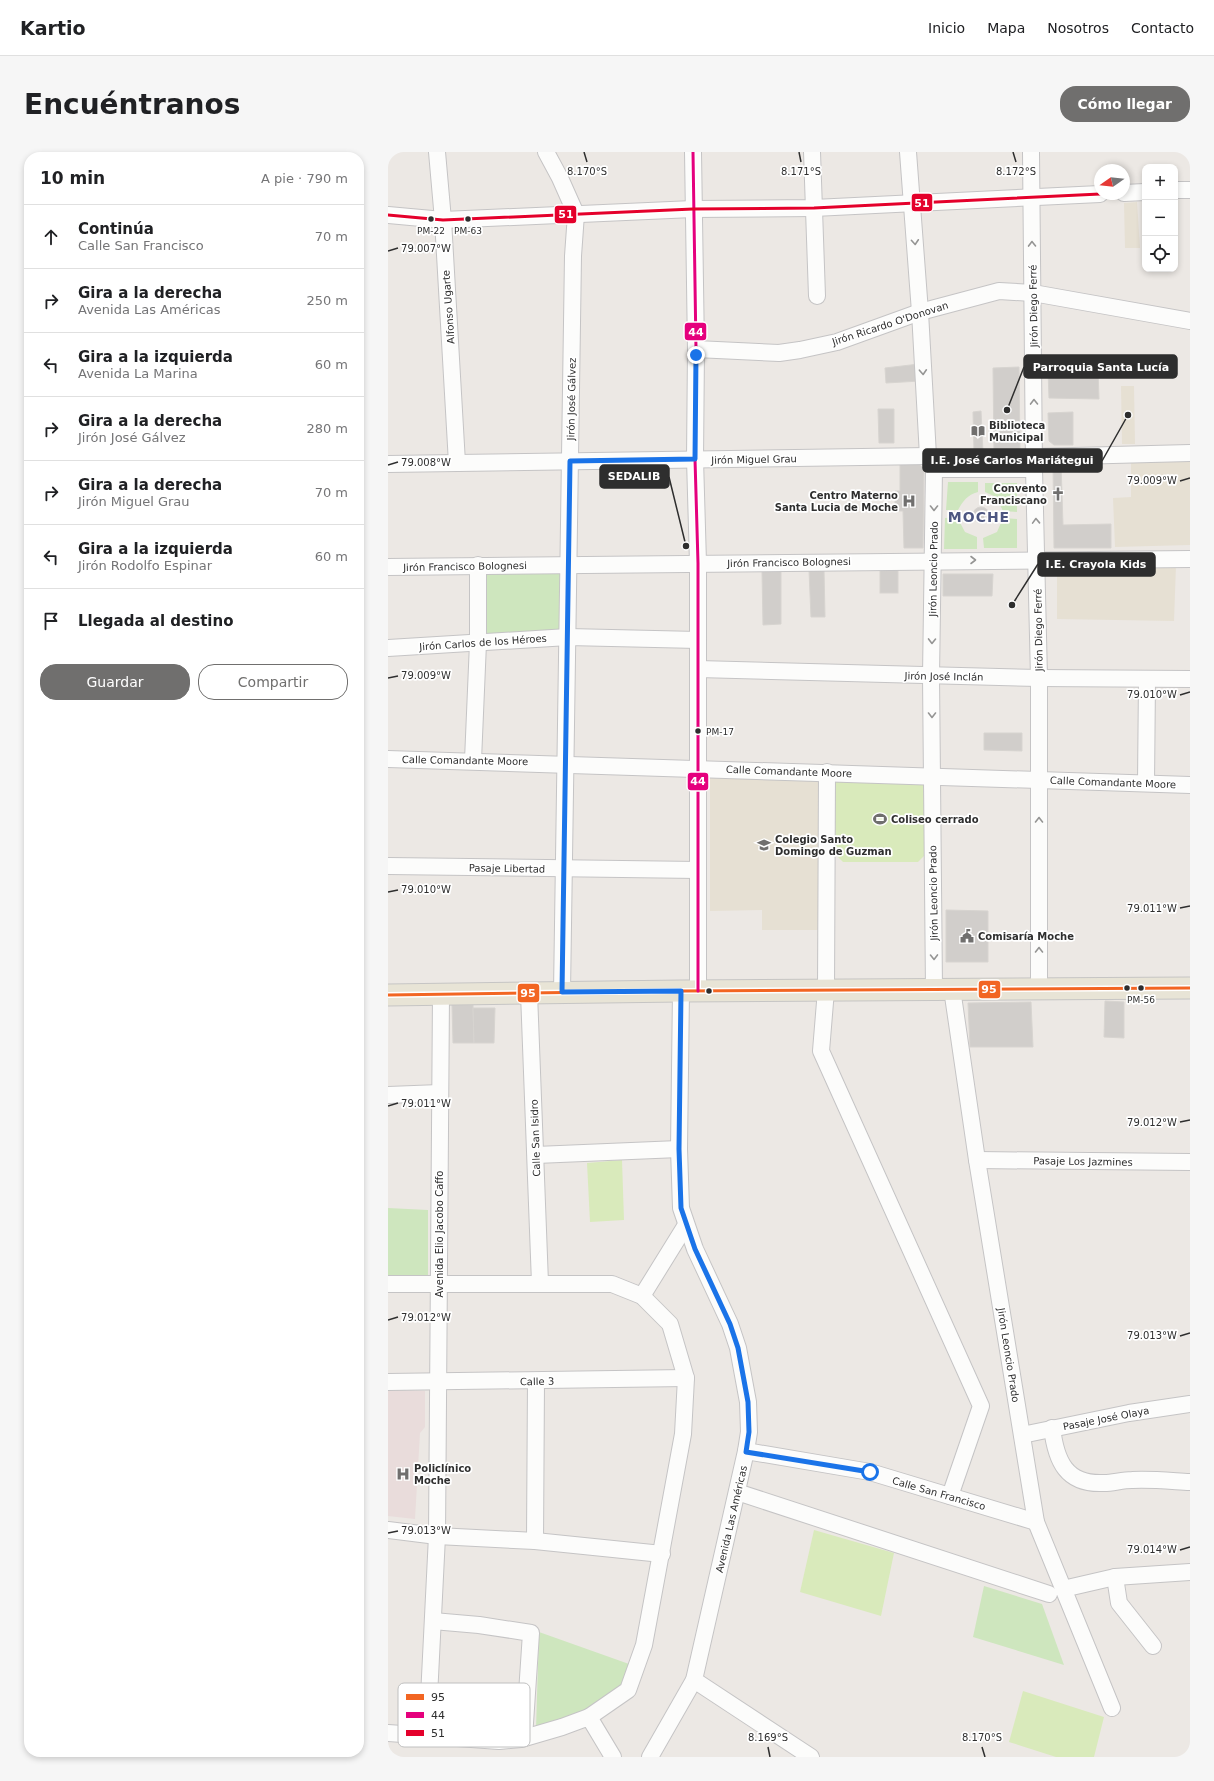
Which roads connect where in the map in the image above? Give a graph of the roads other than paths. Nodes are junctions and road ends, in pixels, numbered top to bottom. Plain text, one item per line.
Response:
1 (437, 152) edge
2 (546, 152) edge
3 (693, 152) edge
4 (812, 152) edge
5 (908, 152) edge
6 (1031, 152) edge
7 (1178, 190) edge
8 (1190, 190) edge
9 (1142, 192) edge
10 (1130, 193) edge
11 (1094, 194) edge
12 (1032, 197) junction
13 (912, 203) junction
14 (814, 208) junction
15 (693, 209) junction
16 (576, 214) junction
17 (388, 215) edge
18 (443, 220) junction
19 (1033, 293) junction
20 (817, 296) dead end
21 (920, 312) junction
22 (1190, 321) edge
23 (702, 349) junction
24 (1190, 453) edge
25 (695, 459) junction
26 (570, 461) junction
27 (931, 462) junction
28 (457, 463) junction
29 (1035, 463) junction
30 (388, 464) edge
31 (1190, 559) edge
32 (934, 560) junction
33 (1037, 560) junction
34 (698, 563) junction
35 (569, 564) junction
36 (478, 566) junction
37 (388, 567) edge
38 (568, 637) junction
39 (698, 640) junction
40 (478, 643) junction
41 (388, 648) edge
42 (698, 669) junction
43 (931, 676) junction
44 (1039, 678) junction
45 (1190, 679) edge
46 (1147, 680) junction
47 (388, 759) edge
48 (473, 760) junction
49 (566, 763) junction
50 (698, 768) junction
51 (827, 772) junction
52 (932, 776) junction
53 (1039, 780) junction
54 (1146, 783) junction
55 (1190, 785) edge
56 (388, 866) edge
57 (565, 869) junction
58 (698, 870) junction
59 (1040, 988) junction
60 (1190, 988) edge
61 (943, 989) junction
62 (826, 990) junction
63 (690, 991) junction
64 (562, 992) junction
65 (528, 993) junction
66 (441, 994) junction
67 (388, 995) edge
68 (440, 1093) junction
69 (388, 1095) edge
70 (679, 1149) junction
71 (536, 1155) junction
72 (977, 1160) junction
73 (1190, 1162) edge
74 (686, 1225) junction
75 (438, 1283) junction
76 (540, 1283) junction
77 (388, 1284) edge
78 (642, 1296) junction
79 (686, 1378) junction
80 (536, 1381) junction
81 (388, 1382) edge
82 (438, 1382) junction
83 (1190, 1404) edge
84 (1052, 1428) junction
85 (1022, 1435) junction
86 (746, 1452) junction
87 (1190, 1482) edge
88 (737, 1492) junction
89 (950, 1496) junction
90 (1036, 1522) junction
91 (388, 1530) edge
92 (437, 1536) junction
93 (535, 1541) junction
94 (662, 1554) junction
95 (1190, 1572) edge
96 (1115, 1577) junction
97 (1056, 1592) junction
98 (433, 1621) junction
99 (1153, 1646) dead end
100 (694, 1680) junction
101 (430, 1683) edge
102 (528, 1683) edge
103 (1112, 1708) dead end
104 (589, 1717) junction
105 (388, 1733) edge
106 (398, 1734) edge
107 (530, 1736) edge
108 (613, 1757) edge
109 (650, 1757) edge
110 (811, 1757) edge

1 - 18 street, Alfonso Ugarte
2 - 16 street
3 - 15 street, Avenida Las Américas
4 - 14 street
5 - 13 street, Jirón Leoncio Prado
6 - 12 street, Jirón Diego Ferré
7 - 8 street
9 - 10 street
11 - 12 street
12 - 13 street
19 -> 12 street, Jirón Diego Ferré
13 - 14 street
13 -> 21 street, Jirón Leoncio Prado
14 - 15 street
14 - 20 street
15 - 16 street
15 - 23 street, Avenida Las Américas
16 - 18 street
16 - 26 street, Jirón José Gálvez
17 - 18 street
18 - 28 street, Alfonso Ugarte
19 - 21 street, Jirón Ricardo O'Donovan
19 - 22 street, Jirón Ricardo O'Donovan
29 -> 19 street, Jirón Diego Ferré
21 - 23 street, Jirón Ricardo O'Donovan
21 -> 27 street, Jirón Leoncio Prado
23 - 25 street, Avenida Las Américas
24 - 29 street, Jirón Miguel Grau
25 - 26 street, Jirón Miguel Grau
25 - 27 street, Jirón Miguel Grau
25 - 34 street, Avenida Las Américas
26 - 28 street, Jirón Miguel Grau
26 - 35 street, Jirón José Gálvez
27 - 29 street, Jirón Miguel Grau
27 -> 32 street, Jirón Leoncio Prado
28 - 30 street, Jirón Miguel Grau
33 -> 29 street, Jirón Diego Ferré
31 - 33 street, Jirón Francisco Bolognesi
32 -> 33 street, Jirón Francisco Bolognesi
32 - 34 street, Jirón Francisco Bolognesi
32 -> 43 street, Jirón Leoncio Prado
33 - 44 street, Jirón Diego Ferré
34 - 35 street, Jirón Francisco Bolognesi
34 - 39 street, Avenida Las Américas
35 - 36 street, Jirón Francisco Bolognesi
35 - 38 street, Jirón José Gálvez
36 - 37 street, Jirón Francisco Bolognesi
36 - 40 street
38 - 39 street, Jirón Carlos de los Héroes
38 - 40 street, Jirón Carlos de los Héroes
38 - 49 street, Jirón José Gálvez
39 - 42 street, Avenida Las Américas
40 - 41 street, Jirón Carlos de los Héroes
40 - 48 street
42 - 43 street, Jirón José Inclán
42 - 50 street, Avenida Las Américas
43 - 44 street, Jirón José Inclán
43 -> 52 street, Jirón Leoncio Prado
44 - 46 street, Jirón José Inclán
44 - 53 street, Jirón Diego Ferré
45 - 46 street, Jirón José Inclán
46 - 54 street
47 - 48 street, Calle Comandante Moore
48 - 49 street, Calle Comandante Moore
49 - 50 street, Calle Comandante Moore
49 - 57 street, Jirón José Gálvez
50 - 51 street, Calle Comandante Moore
50 - 58 street, Avenida Las Américas
51 - 52 street, Calle Comandante Moore
51 - 62 street
52 - 53 street, Calle Comandante Moore
52 -> 61 street, Jirón Leoncio Prado
53 - 54 street, Calle Comandante Moore
59 -> 53 street, Jirón Diego Ferré
54 - 55 street, Calle Comandante Moore
56 - 57 street, Pasaje Libertad
57 - 58 street, Pasaje Libertad
57 - 64 street, Jirón José Gálvez
58 - 63 street, Avenida Las Américas
59 - 60 main road
59 - 61 main road
61 - 62 main road
61 - 72 street, Jirón Leoncio Prado
62 - 63 main road
62 - 89 street
63 - 64 main road
63 - 70 street, Avenida Las Américas
64 - 65 main road
65 - 66 main road
65 - 71 street, Calle San Isidro
66 - 67 main road
66 - 68 street, Avenida Elio Jacobo Caffo
68 - 69 street
68 - 75 street, Avenida Elio Jacobo Caffo
70 - 71 street
70 - 74 street, Avenida Las Américas
71 - 76 street, Calle San Isidro
72 - 73 street, Pasaje Los Jazmines
72 - 85 street, Jirón Leoncio Prado
74 - 78 street
74 - 86 street, Avenida Las Américas
75 - 76 street
75 - 77 street
75 - 82 street, Avenida Elio Jacobo Caffo
76 - 78 street
78 - 79 street
79 - 80 street, Calle 3
79 - 94 street
80 - 82 street, Calle 3
80 - 93 street
81 - 82 street, Calle 3
82 - 92 street, Avenida Elio Jacobo Caffo
83 - 84 street, Pasaje José Olaya
84 - 85 street, Pasaje José Olaya
84 - 87 street
85 - 90 street, Jirón Leoncio Prado
86 - 88 street, Avenida Las Américas
86 - 89 street, Calle San Francisco
88 - 97 street
88 - 100 street, Avenida Las Américas
89 - 90 street, Calle San Francisco
90 - 97 street, Jirón Leoncio Prado
91 - 92 street
92 - 93 street
92 - 98 street, Avenida Elio Jacobo Caffo
93 - 94 street
94 - 104 street
95 - 96 street
96 - 97 street
96 - 99 street
97 - 103 street, Jirón Leoncio Prado
98 - 101 street, Avenida Elio Jacobo Caffo
98 - 102 street
100 - 109 street, Avenida Las Américas
100 - 110 street
104 - 107 street
104 - 108 street
105 - 106 street

